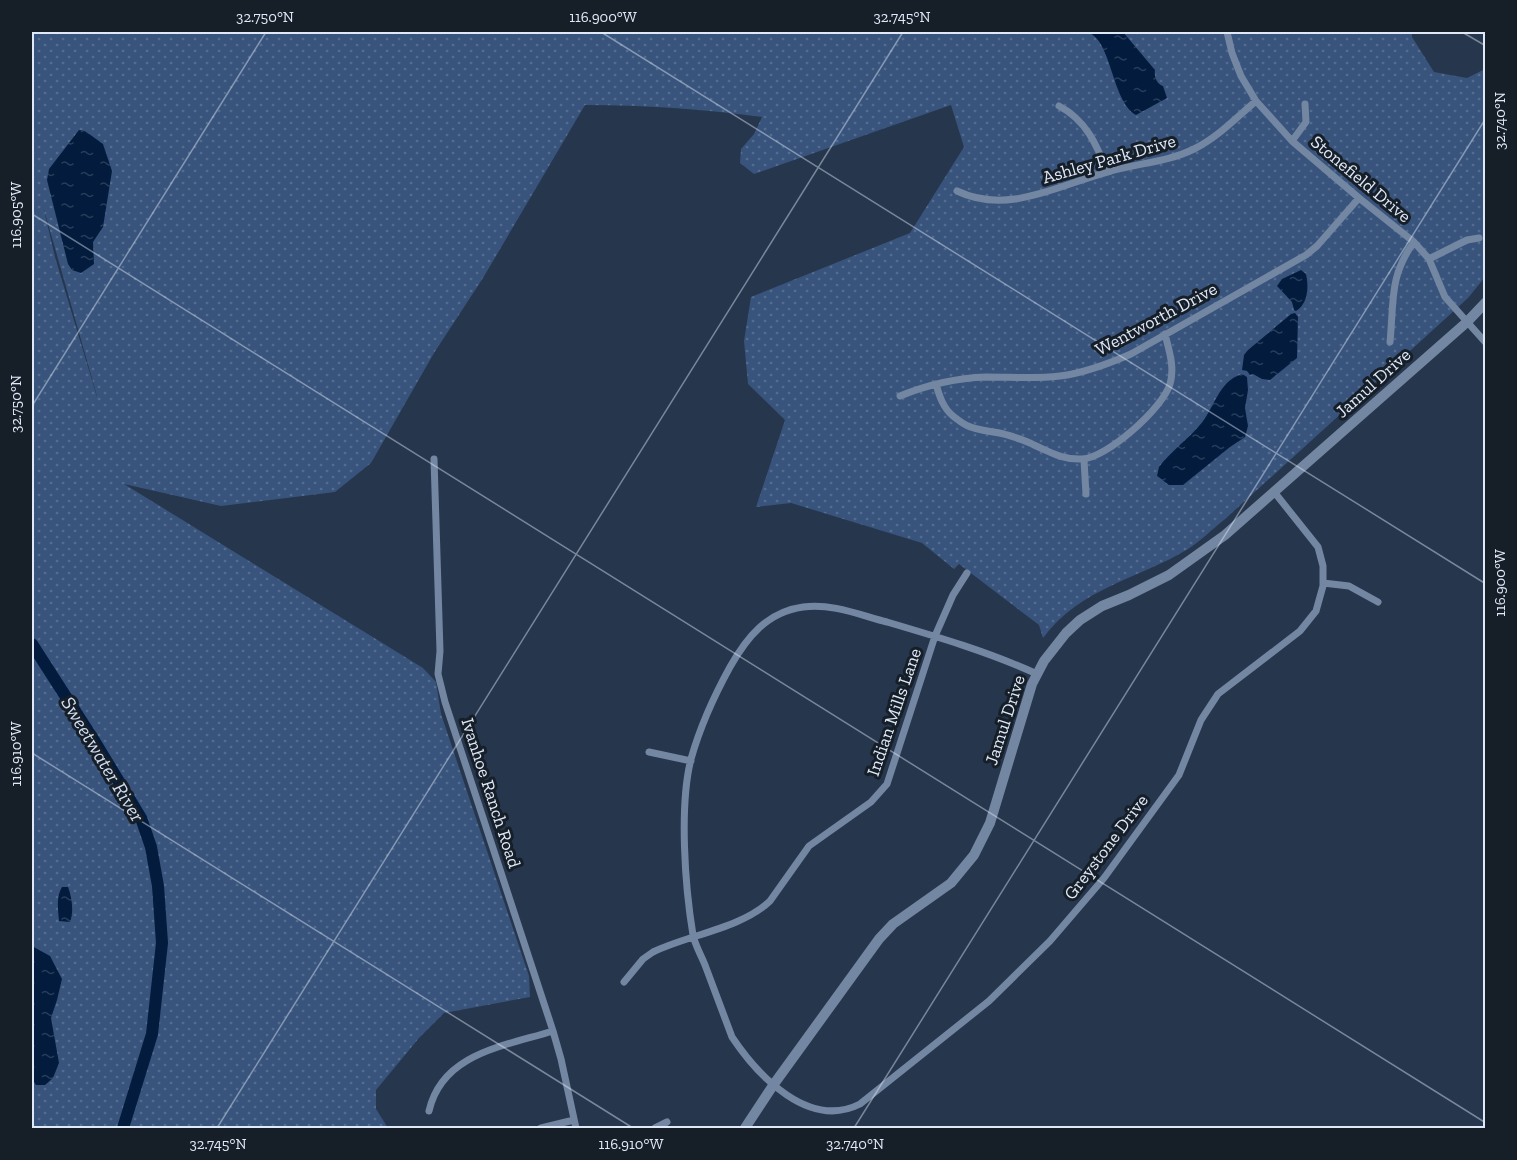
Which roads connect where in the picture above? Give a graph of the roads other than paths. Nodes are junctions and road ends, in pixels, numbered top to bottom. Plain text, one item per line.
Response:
1 (1227, 32) edge
2 (1256, 101) junction
3 (1305, 104) dead end
4 (1059, 106) dead end
5 (1292, 141) junction
6 (1107, 172) junction
7 (957, 192) dead end
8 (1359, 198) junction
9 (1479, 238) dead end
10 (1414, 242) junction
11 (1429, 259) junction
12 (1485, 302) edge
13 (1467, 322) junction
14 (1165, 334) junction
15 (1390, 342) dead end
16 (1485, 343) edge
17 (936, 384) junction
18 (900, 396) dead end
19 (434, 459) dead end
20 (1084, 460) junction
21 (1275, 493) junction
22 (1086, 494) dead end
23 (967, 573) dead end
24 (1323, 583) junction
25 (1378, 602) dead end
26 (935, 636) junction
27 (1037, 674) junction
28 (649, 752) dead end
29 (691, 761) junction
30 (693, 938) junction
31 (624, 982) dead end
32 (553, 1031) junction
33 (774, 1084) junction
34 (429, 1111) dead end
35 (574, 1120) junction
36 (667, 1122) dead end
37 (541, 1128) edge
38 (576, 1128) edge
39 (655, 1128) edge
40 (745, 1128) edge

1 - 2 street, Stonefield Drive
2 - 5 street, Stonefield Drive
2 - 6 street, Ashley Park Drive
3 - 5 street
4 - 6 street
5 - 8 street, Stonefield Drive
6 - 7 street, Ashley Park Drive
8 - 10 street, Stonefield Drive
8 - 14 street, Wentworth Drive
9 - 11 street
10 - 11 street, Stonefield Drive
10 - 15 street
11 - 13 street, Stonefield Drive
12 - 13 street, Jamul Drive
13 - 16 street, Stonefield Drive
13 - 21 street, Jamul Drive
14 - 17 street, Wentworth Drive
14 - 20 street
17 - 18 street, Wentworth Drive
17 - 20 street
19 - 32 street, Ivanhoe Ranch Road
20 - 22 street
21 - 24 street, Greystone Drive
21 - 27 street, Jamul Drive
23 - 26 street, Indian Mills Lane
24 - 25 street
24 - 33 street, Greystone Drive
26 - 27 street, Greystone Drive
26 - 29 street, Greystone Drive
26 - 30 street, Indian Mills Lane
27 - 33 street, Jamul Drive
28 - 29 street
29 - 30 street, Greystone Drive
30 - 31 street, Indian Mills Lane
30 - 33 street, Greystone Drive
32 - 34 street
32 - 35 street, Ivanhoe Ranch Road
33 - 40 street, Jamul Drive
35 - 37 street
35 - 38 street, Ivanhoe Ranch Road
36 - 39 street

